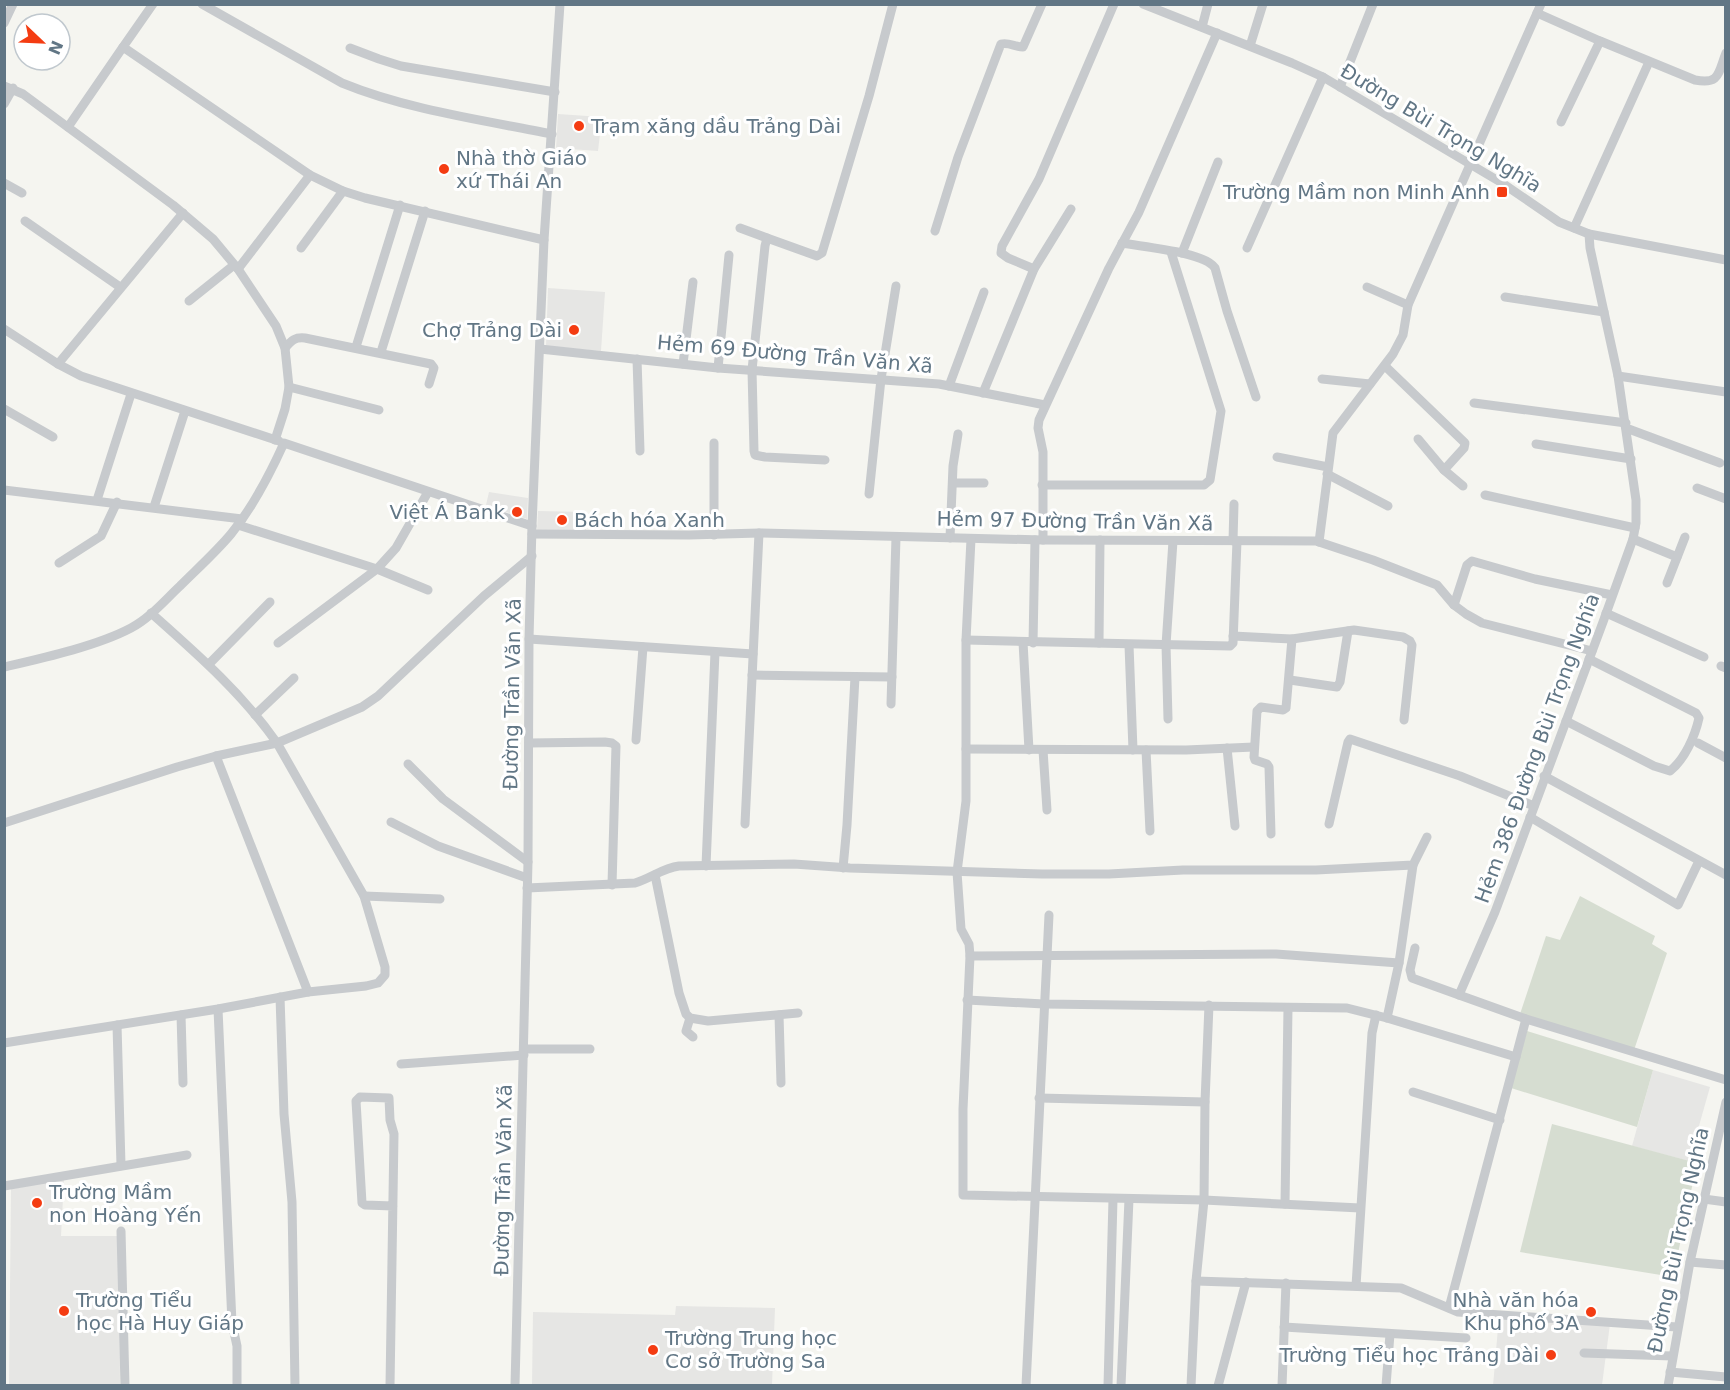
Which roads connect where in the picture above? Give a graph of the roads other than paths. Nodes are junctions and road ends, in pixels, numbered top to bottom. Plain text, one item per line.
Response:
1 (13, 4) edge
2 (153, 4) edge
3 (202, 4) edge
4 (560, 4) edge
5 (893, 4) edge
6 (1042, 4) edge
7 (1114, 4) edge
8 (1143, 4) edge
9 (1208, 4) edge
10 (1263, 4) edge
11 (1373, 4) edge
12 (1164, 8) edge
13 (1539, 9) edge
14 (4, 23) edge
15 (1202, 27) junction
16 (1217, 33) junction
17 (1600, 41) junction
18 (1250, 46) junction
19 (123, 47) junction
20 (350, 48) dead end
21 (1725, 53) edge
22 (1648, 62) junction
23 (1323, 77) junction
24 (9, 87) edge
25 (1340, 87) junction
26 (555, 92) junction
27 (4, 104) edge
28 (1561, 122) dead end
29 (68, 127) junction
30 (552, 134) junction
31 (1218, 162) dead end
32 (1470, 165) junction
33 (310, 176) junction
34 (4, 183) edge
35 (343, 190) junction
36 (22, 193) dead end
37 (400, 205) junction
38 (1071, 209) dead end
39 (426, 211) junction
40 (183, 213) junction
41 (25, 221) dead end
42 (740, 228) dead end
43 (1574, 228) junction
44 (935, 231) dead end
45 (1589, 234) junction
46 (767, 238) junction
47 (544, 240) junction
48 (1122, 243) junction
49 (302, 248) dead end
50 (1247, 248) dead end
51 (1171, 252) junction
52 (1182, 254) junction
53 (729, 255) dead end
54 (1725, 260) edge
55 (236, 267) junction
56 (1034, 269) junction
57 (693, 282) dead end
58 (896, 286) dead end
59 (120, 287) junction
60 (1367, 287) dead end
61 (984, 292) dead end
62 (1504, 297) dead end
63 (189, 301) dead end
64 (1408, 305) junction
65 (1604, 312) junction
66 (4, 329) edge
67 (356, 347) junction
68 (285, 348) junction
69 (540, 349) junction
70 (381, 352) junction
71 (637, 358) junction
72 (58, 364) junction
73 (683, 364) junction
74 (1384, 366) junction
75 (718, 368) junction
76 (752, 370) junction
77 (1618, 376) junction
78 (881, 379) junction
79 (1322, 380) dead end
80 (429, 384) dead end
81 (1370, 384) junction
82 (949, 386) junction
83 (289, 387) junction
84 (1725, 392) edge
85 (983, 393) junction
86 (131, 394) junction
87 (1256, 397) dead end
88 (1474, 403) dead end
89 (1045, 405) junction
90 (4, 409) edge
91 (379, 410) dead end
92 (185, 411) junction
93 (1626, 425) junction
94 (958, 434) dead end
95 (53, 437) dead end
96 (1418, 440) dead end
97 (280, 442) junction
98 (714, 443) dead end
99 (1536, 444) dead end
100 (640, 451) dead end
101 (1277, 457) dead end
102 (1631, 459) junction
103 (825, 460) dead end
104 (1719, 463) dead end
105 (1444, 470) junction
106 (1328, 471) junction
107 (953, 483) junction
108 (984, 483) dead end
109 (1042, 484) junction
110 (1463, 486) dead end
111 (1697, 488) dead end
112 (4, 490) edge
113 (428, 492) junction
114 (869, 494) dead end
115 (1485, 495) dead end
116 (1725, 498) edge
117 (97, 500) junction
118 (117, 502) junction
119 (1234, 504) dead end
120 (1388, 506) dead end
121 (154, 507) junction
122 (240, 522) junction
123 (1635, 528) junction
124 (532, 530) junction
125 (759, 533) junction
126 (714, 535) junction
127 (896, 537) junction
128 (1686, 537) dead end
129 (950, 538) junction
130 (971, 538) junction
131 (1633, 539) junction
132 (1039, 540) junction
133 (1100, 540) junction
134 (1173, 541) junction
135 (1235, 541) junction
136 (1319, 542) junction
137 (532, 556) junction
138 (1677, 558) junction
139 (58, 563) dead end
140 (377, 569) junction
141 (1667, 583) dead end
142 (428, 590) dead end
143 (1612, 595) junction
144 (270, 602) dead end
145 (1454, 605) junction
146 (151, 613) junction
147 (1606, 613) junction
148 (1348, 631) junction
149 (1233, 636) junction
150 (529, 639) junction
151 (1292, 639) junction
152 (966, 640) junction
153 (1023, 642) junction
154 (278, 643) dead end
155 (1033, 643) junction
156 (1100, 643) junction
157 (1129, 645) junction
158 (1166, 645) junction
159 (643, 647) junction
160 (715, 652) junction
161 (753, 654) junction
162 (1591, 655) junction
163 (1704, 657) dead end
164 (209, 664) junction
165 (4, 667) edge
166 (752, 675) junction
167 (855, 677) junction
168 (892, 677) junction
169 (294, 678) dead end
170 (1290, 680) junction
171 (891, 704) dead end
172 (255, 715) junction
173 (1168, 719) dead end
174 (1404, 720) dead end
175 (1566, 721) junction
176 (636, 740) dead end
177 (277, 743) junction
178 (529, 743) junction
179 (1698, 743) dead end
180 (1254, 747) junction
181 (966, 748) junction
182 (1227, 748) junction
183 (1029, 750) junction
184 (1043, 750) junction
185 (1133, 750) junction
186 (1146, 750) junction
187 (216, 756) junction
188 (1725, 758) edge
189 (408, 764) dead end
190 (1544, 776) junction
191 (1534, 806) junction
192 (1047, 810) dead end
193 (1530, 817) junction
194 (391, 822) dead end
195 (4, 823) edge
196 (745, 824) dead end
197 (1329, 824) dead end
198 (1235, 826) dead end
199 (1150, 831) dead end
200 (1271, 834) dead end
201 (1427, 837) dead end
202 (1699, 861) junction
203 (528, 862) junction
204 (1413, 865) junction
205 (706, 866) junction
206 (843, 868) junction
207 (957, 872) junction
208 (655, 875) junction
209 (1725, 875) edge
210 (527, 883) junction
211 (612, 885) junction
212 (364, 896) junction
213 (440, 899) dead end
214 (1049, 915) dead end
215 (1415, 948) dead end
216 (970, 956) junction
217 (1046, 956) junction
218 (1399, 963) junction
219 (308, 992) junction
220 (1459, 995) junction
221 (280, 997) junction
222 (967, 1000) junction
223 (1044, 1004) junction
224 (1209, 1005) junction
225 (1288, 1008) junction
226 (218, 1009) junction
227 (798, 1013) dead end
228 (181, 1015) junction
229 (779, 1015) junction
230 (1376, 1016) junction
231 (690, 1018) junction
232 (1387, 1018) junction
233 (1526, 1019) junction
234 (117, 1025) junction
235 (685, 1033) dead end
236 (4, 1043) edge
237 (590, 1049) dead end
238 (524, 1052) junction
239 (1516, 1057) junction
240 (401, 1064) dead end
241 (1725, 1080) edge
242 (183, 1083) dead end
243 (781, 1083) dead end
244 (1413, 1092) dead end
245 (1039, 1098) junction
246 (1205, 1102) junction
247 (1725, 1102) edge
248 (1500, 1120) junction
249 (187, 1155) dead end
250 (121, 1165) junction
251 (4, 1186) edge
252 (1035, 1197) junction
253 (1113, 1199) junction
254 (1129, 1199) junction
255 (1704, 1199) junction
256 (1204, 1200) junction
257 (1725, 1202) edge
258 (1285, 1204) junction
259 (393, 1206) junction
260 (1360, 1208) junction
261 (121, 1231) dead end
262 (1690, 1262) junction
263 (1725, 1265) edge
264 (1196, 1281) junction
265 (1246, 1282) junction
266 (1286, 1283) junction
267 (1356, 1286) junction
268 (1449, 1308) junction
269 (1284, 1327) junction
270 (1677, 1327) junction
271 (1390, 1334) junction
272 (1466, 1338) dead end
273 (1584, 1353) dead end
274 (1672, 1356) junction
275 (1670, 1372) junction
276 (1725, 1377) edge
277 (125, 1386) edge
278 (237, 1386) edge
279 (295, 1386) edge
280 (390, 1386) edge
281 (515, 1386) edge
282 (1026, 1386) edge
283 (1108, 1386) edge
284 (1121, 1386) edge
285 (1191, 1386) edge
286 (1218, 1386) edge
287 (1282, 1386) edge
288 (1386, 1386) edge
289 (1668, 1386) edge

1 - 14 street
2 - 19 street
3 - 30 street
4 - 26 street, Đường Trần Văn Xã
5 - 46 street
6 - 44 street
7 - 56 street
8 - 12 street, Đường Bùi Trọng Nghĩa
9 - 15 street
10 - 18 street
11 - 25 street
12 - 15 street, Đường Bùi Trọng Nghĩa
13 - 17 street
13 - 32 street
15 - 16 street, Đường Bùi Trọng Nghĩa
16 - 18 street, Đường Bùi Trọng Nghĩa
16 - 48 street
17 - 22 street
17 - 28 street
18 - 23 street, Đường Bùi Trọng Nghĩa
19 - 29 street
19 - 33 street
20 - 26 street
21 - 22 street
22 - 43 street
23 - 25 street, Đường Bùi Trọng Nghĩa
23 - 50 street
24 - 27 street
24 - 29 street
25 - 32 street, Đường Bùi Trọng Nghĩa
26 - 30 street, Đường Trần Văn Xã
29 - 40 street
30 - 47 street, Đường Trần Văn Xã
31 - 52 street
32 - 43 street, Đường Bùi Trọng Nghĩa
32 - 64 street
33 - 35 street
33 - 55 street
34 - 36 street
35 - 37 street
35 - 49 street
37 - 39 street
37 - 67 street
38 - 56 street
39 - 47 street
39 - 70 street
40 - 55 street
40 - 59 street
41 - 59 street
42 - 46 street
43 - 45 street, Đường Bùi Trọng Nghĩa
45 - 54 street, Đường Bùi Trọng Nghĩa
45 - 65 street, Hẻm 386 Đường Bùi Trọng Nghĩa
46 - 76 street
47 - 69 street, Đường Trần Văn Xã
48 - 51 street
48 - 89 street
51 - 52 street
51 - 109 street
52 - 87 street
53 - 75 street
55 - 63 street
55 - 68 street
56 - 85 street
57 - 73 street
58 - 78 street
59 - 72 street
60 - 64 street
61 - 82 street
62 - 65 street
64 - 74 street
65 - 77 street, Hẻm 386 Đường Bùi Trọng Nghĩa
66 - 72 street, Hẻm 97 Đường Trần Văn Xã
67 - 68 street
67 - 70 street
68 - 83 street
69 - 71 street, Hẻm 69 Đường Trần Văn Xã
69 - 124 street, Đường Trần Văn Xã
70 - 80 street
71 - 73 street, Hẻm 69 Đường Trần Văn Xã
71 - 100 street
72 - 86 street, Hẻm 97 Đường Trần Văn Xã
73 - 75 street, Hẻm 69 Đường Trần Văn Xã
74 - 81 street
74 - 105 street
75 - 76 street, Hẻm 69 Đường Trần Văn Xã
76 - 78 street, Hẻm 69 Đường Trần Văn Xã
76 - 103 street
77 - 84 street
77 - 93 street, Hẻm 386 Đường Bùi Trọng Nghĩa
78 - 82 street, Hẻm 69 Đường Trần Văn Xã
78 - 114 street
79 - 81 street
81 - 106 street
82 - 85 street, Hẻm 69 Đường Trần Văn Xã
83 - 91 street
83 - 97 street
85 - 89 street, Hẻm 69 Đường Trần Văn Xã
86 - 92 street, Hẻm 97 Đường Trần Văn Xã
86 - 117 street
88 - 93 street
89 - 109 street
90 - 95 street
92 - 97 street, Hẻm 97 Đường Trần Văn Xã
92 - 121 street
93 - 102 street, Hẻm 386 Đường Bùi Trọng Nghĩa
93 - 104 street
94 - 107 street
96 - 105 street
97 - 113 street, Hẻm 97 Đường Trần Văn Xã
97 - 122 street
98 - 126 street
99 - 102 street
101 - 106 street
102 - 123 street, Hẻm 386 Đường Bùi Trọng Nghĩa
105 - 110 street
106 - 120 street
106 - 136 street
107 - 108 street
107 - 129 street
109 - 132 street
111 - 116 street
112 - 117 street
113 - 124 street, Hẻm 97 Đường Trần Văn Xã
113 - 140 street
115 - 123 street
117 - 118 street
118 - 121 street
118 - 139 street
119 - 135 street
121 - 122 street
122 - 140 street
122 - 146 street
123 - 131 street, Hẻm 386 Đường Bùi Trọng Nghĩa
124 - 126 street, Hẻm 97 Đường Trần Văn Xã
124 - 137 street, Đường Trần Văn Xã
125 - 126 street, Hẻm 97 Đường Trần Văn Xã
125 - 127 street, Hẻm 97 Đường Trần Văn Xã
125 - 161 street
127 - 129 street, Hẻm 97 Đường Trần Văn Xã
127 - 168 street
128 - 138 street
129 - 130 street, Hẻm 97 Đường Trần Văn Xã
130 - 132 street, Hẻm 97 Đường Trần Văn Xã
130 - 152 street
131 - 138 street
131 - 143 street, Hẻm 386 Đường Bùi Trọng Nghĩa
132 - 133 street, Hẻm 97 Đường Trần Văn Xã
132 - 155 street
133 - 134 street, Hẻm 97 Đường Trần Văn Xã
133 - 156 street
134 - 135 street, Hẻm 97 Đường Trần Văn Xã
134 - 158 street
135 - 136 street, Hẻm 97 Đường Trần Văn Xã
135 - 149 street
136 - 145 street, Hẻm 97 Đường Trần Văn Xã
137 - 150 street, Đường Trần Văn Xã
137 - 177 street
138 - 141 street
140 - 142 street
140 - 154 street
143 - 145 street
143 - 147 street, Hẻm 386 Đường Bùi Trọng Nghĩa
144 - 164 street
145 - 162 street, Hẻm 97 Đường Trần Văn Xã
146 - 164 street
146 - 165 street
147 - 162 street, Hẻm 386 Đường Bùi Trọng Nghĩa
147 - 163 street
148 - 151 street
148 - 170 street
148 - 174 street
149 - 151 street
149 - 158 street
150 - 159 street
150 - 178 street, Đường Trần Văn Xã
151 - 170 street
152 - 153 street
152 - 181 street
153 - 155 street
153 - 183 street
155 - 156 street
156 - 157 street
157 - 158 street
157 - 185 street
158 - 173 street
159 - 160 street
159 - 176 street
160 - 161 street
160 - 205 street
161 - 166 street
162 - 175 street, Hẻm 386 Đường Bùi Trọng Nghĩa
162 - 175 street, Hẻm 97 Đường Trần Văn Xã
164 - 172 street
166 - 167 street
166 - 196 street
167 - 168 street
167 - 206 street
168 - 171 street
169 - 172 street
170 - 180 street
172 - 177 street
175 - 190 street, Hẻm 386 Đường Bùi Trọng Nghĩa
177 - 187 street
177 - 212 street
178 - 203 street, Đường Trần Văn Xã
178 - 211 street
179 - 188 street
180 - 182 street
180 - 200 street
181 - 183 street
181 - 207 street
182 - 186 street
182 - 198 street
183 - 184 street
184 - 185 street
184 - 192 street
185 - 186 street
186 - 199 street
187 - 195 street
187 - 219 street
189 - 203 street
190 - 191 street, Hẻm 386 Đường Bùi Trọng Nghĩa
190 - 202 street
191 - 193 street, Hẻm 386 Đường Bùi Trọng Nghĩa
191 - 197 street
193 - 202 street
193 - 220 street, Hẻm 386 Đường Bùi Trọng Nghĩa
194 - 210 street
201 - 204 street
202 - 209 street
203 - 210 street, Đường Trần Văn Xã
204 - 207 street
204 - 218 street
205 - 206 street
205 - 208 street
206 - 207 street
207 - 216 street
208 - 211 street
208 - 231 street
210 - 211 street
210 - 238 street, Đường Trần Văn Xã
212 - 213 street
212 - 219 street
214 - 217 street
215 - 220 street
216 - 217 street
216 - 222 street
217 - 218 street
217 - 223 street
218 - 232 street
219 - 221 street
220 - 233 street
221 - 226 street
221 - 279 street
222 - 223 street
222 - 252 street
223 - 224 street
223 - 245 street
224 - 225 street
224 - 246 street
225 - 230 street
225 - 258 street
226 - 228 street
226 - 278 street
227 - 229 street
228 - 234 street
228 - 242 street
229 - 231 street
229 - 243 street
230 - 232 street
230 - 260 street
231 - 235 street
232 - 239 street
233 - 239 street
233 - 241 street
234 - 236 street
234 - 250 street
237 - 238 street
238 - 240 street
238 - 281 street, Đường Trần Văn Xã
239 - 248 street
244 - 248 street
245 - 246 street
245 - 252 street
246 - 256 street
247 - 255 street, Đường Bùi Trọng Nghĩa
248 - 268 street
249 - 250 street
250 - 251 street
252 - 253 street
252 - 282 street
253 - 254 street
253 - 283 street
254 - 256 street
254 - 284 street
255 - 257 street
255 - 262 street, Đường Bùi Trọng Nghĩa
256 - 258 street
256 - 264 street
258 - 260 street
259 - 259 street
259 - 280 street
260 - 267 street
261 - 277 street
262 - 263 street
262 - 270 street, Đường Bùi Trọng Nghĩa
264 - 265 street
264 - 285 street
265 - 266 street
265 - 286 street
266 - 267 street
266 - 269 street
267 - 268 street
268 - 270 street
269 - 271 street
269 - 287 street
270 - 274 street, Đường Bùi Trọng Nghĩa
271 - 272 street
271 - 288 street
273 - 274 street
274 - 275 street, Đường Bùi Trọng Nghĩa
275 - 276 street
275 - 289 street, Đường Bùi Trọng Nghĩa

